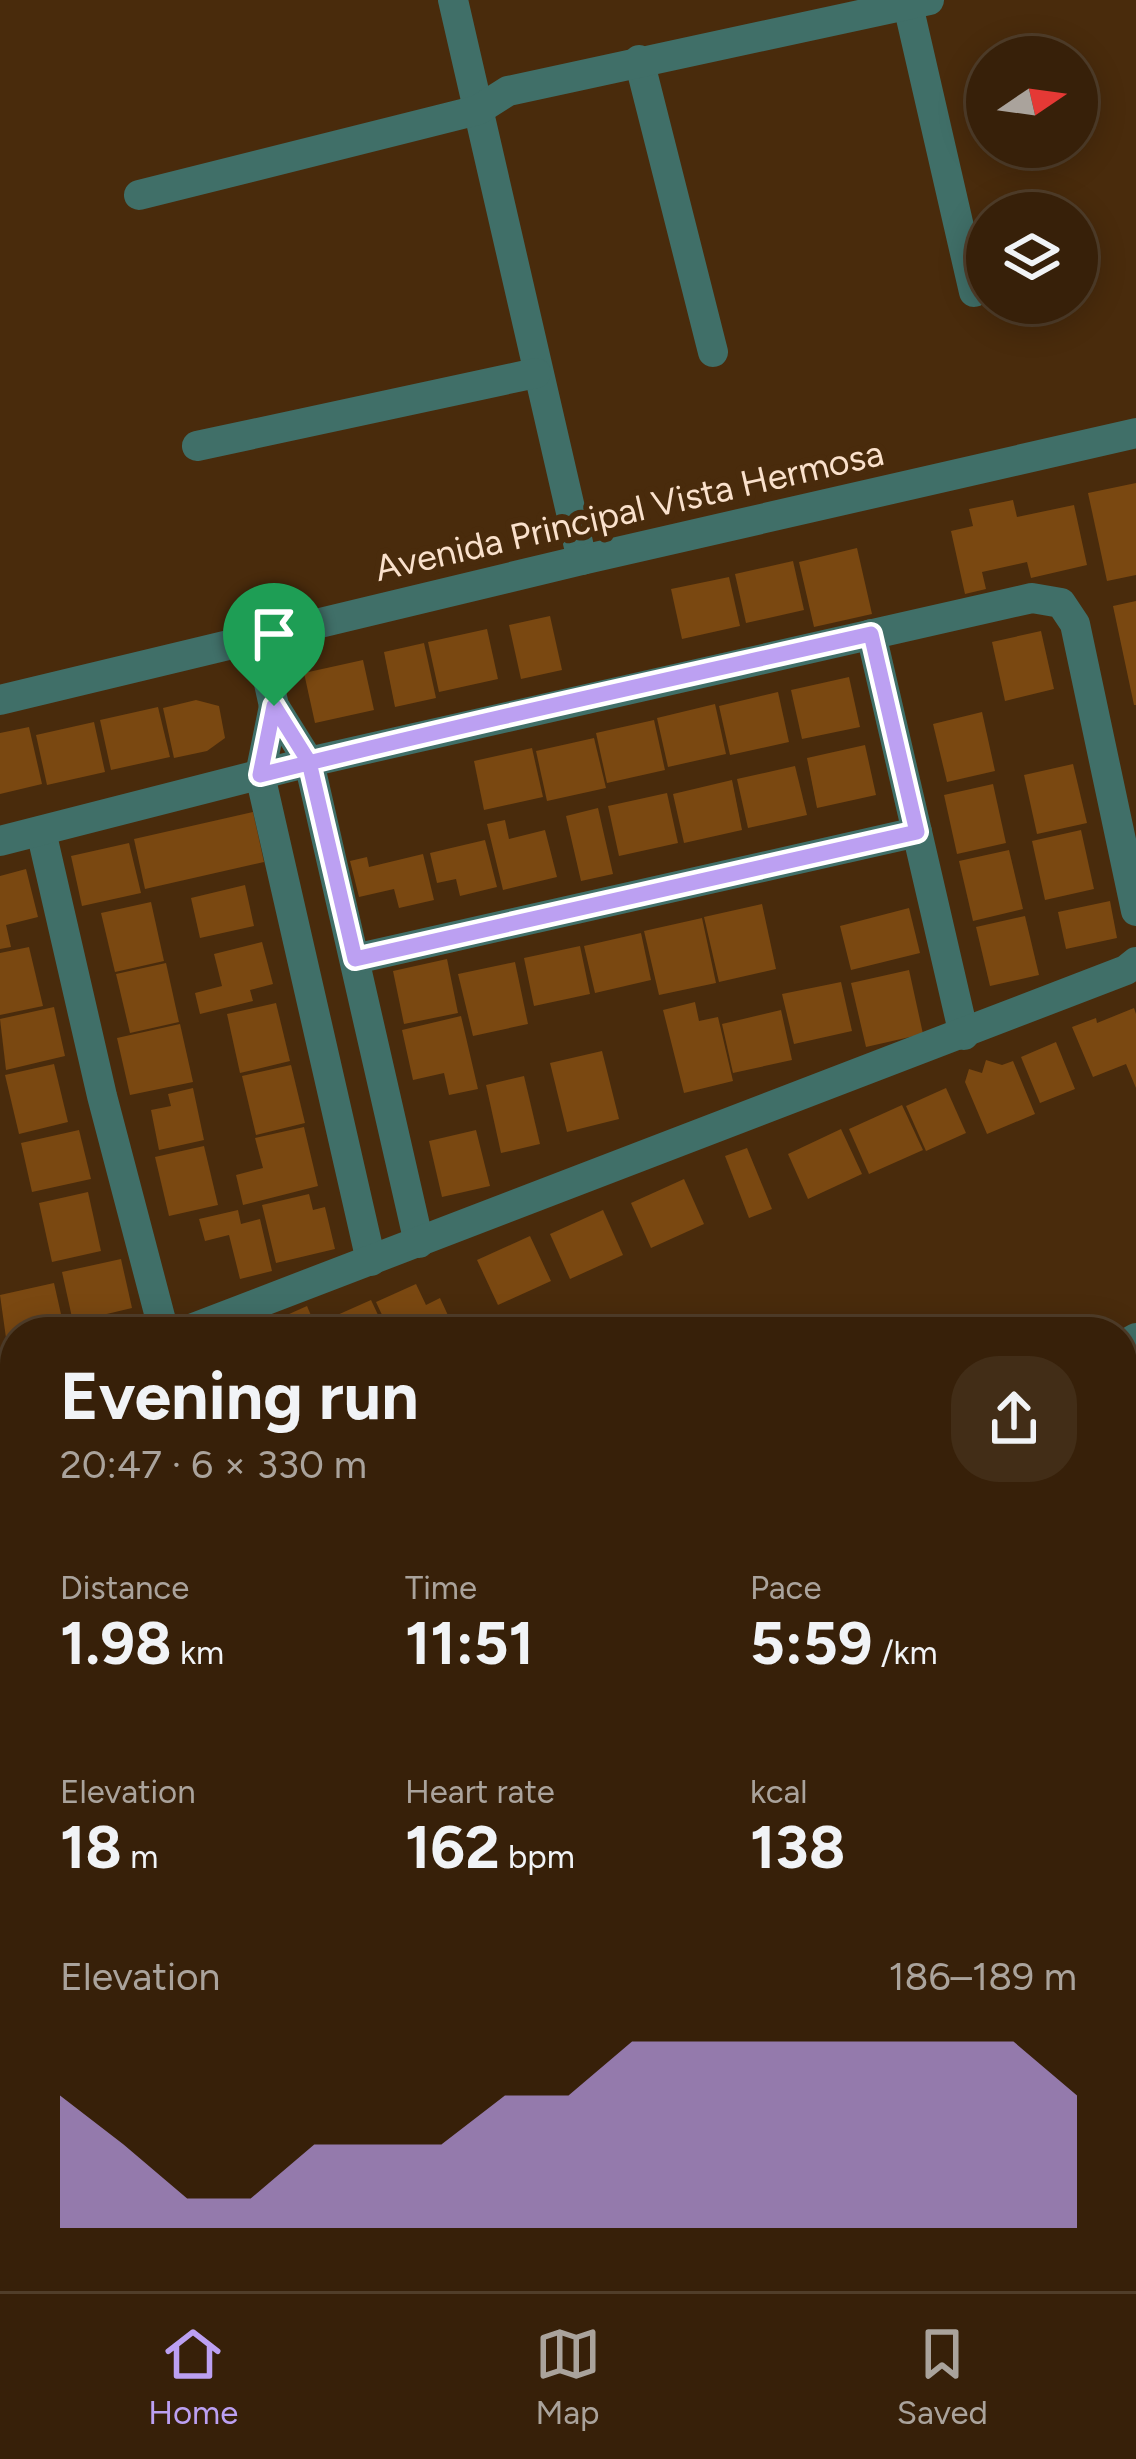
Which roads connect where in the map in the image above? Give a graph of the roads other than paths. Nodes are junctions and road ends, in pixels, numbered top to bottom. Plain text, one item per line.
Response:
1 (452, 0) edge
2 (919, 2) edge
3 (640, 60) junction
4 (478, 110) junction
5 (139, 195) dead end
6 (966, 250) edge
7 (713, 352) dead end
8 (536, 374) junction
9 (1136, 433) edge
10 (196, 446) dead end
11 (582, 560) junction
12 (871, 634) junction
13 (259, 638) junction
14 (0, 700) edge
15 (274, 706) junction
16 (309, 762) junction
17 (260, 775) junction
18 (40, 831) junction
19 (917, 832) junction
20 (0, 841) edge
21 (1136, 910) edge
22 (355, 959) junction
23 (1136, 962) edge
24 (964, 1035) junction
25 (419, 1243) junction
26 (370, 1262) junction
27 (160, 1317) edge
28 (224, 1317) edge

1 - 4 street
2 - 3 street
2 - 6 street
3 - 4 street
3 - 7 street
4 - 5 street
4 - 8 street
8 - 10 street
8 - 11 street
9 - 11 street, Avenida Principal Vista Hermosa
11 - 13 street, Avenida Principal Vista Hermosa
12 - 16 street
12 - 19 street
12 - 21 street
13 - 14 street, Avenida Principal Vista Hermosa
13 - 15 street
15 - 16 street
15 - 17 street
16 - 17 street
16 - 22 street
17 - 18 street
17 - 26 street
18 - 20 street
18 - 27 street
19 - 22 street
19 - 24 street
22 - 25 street
23 - 24 street
24 - 25 street
25 - 26 street
26 - 28 street

